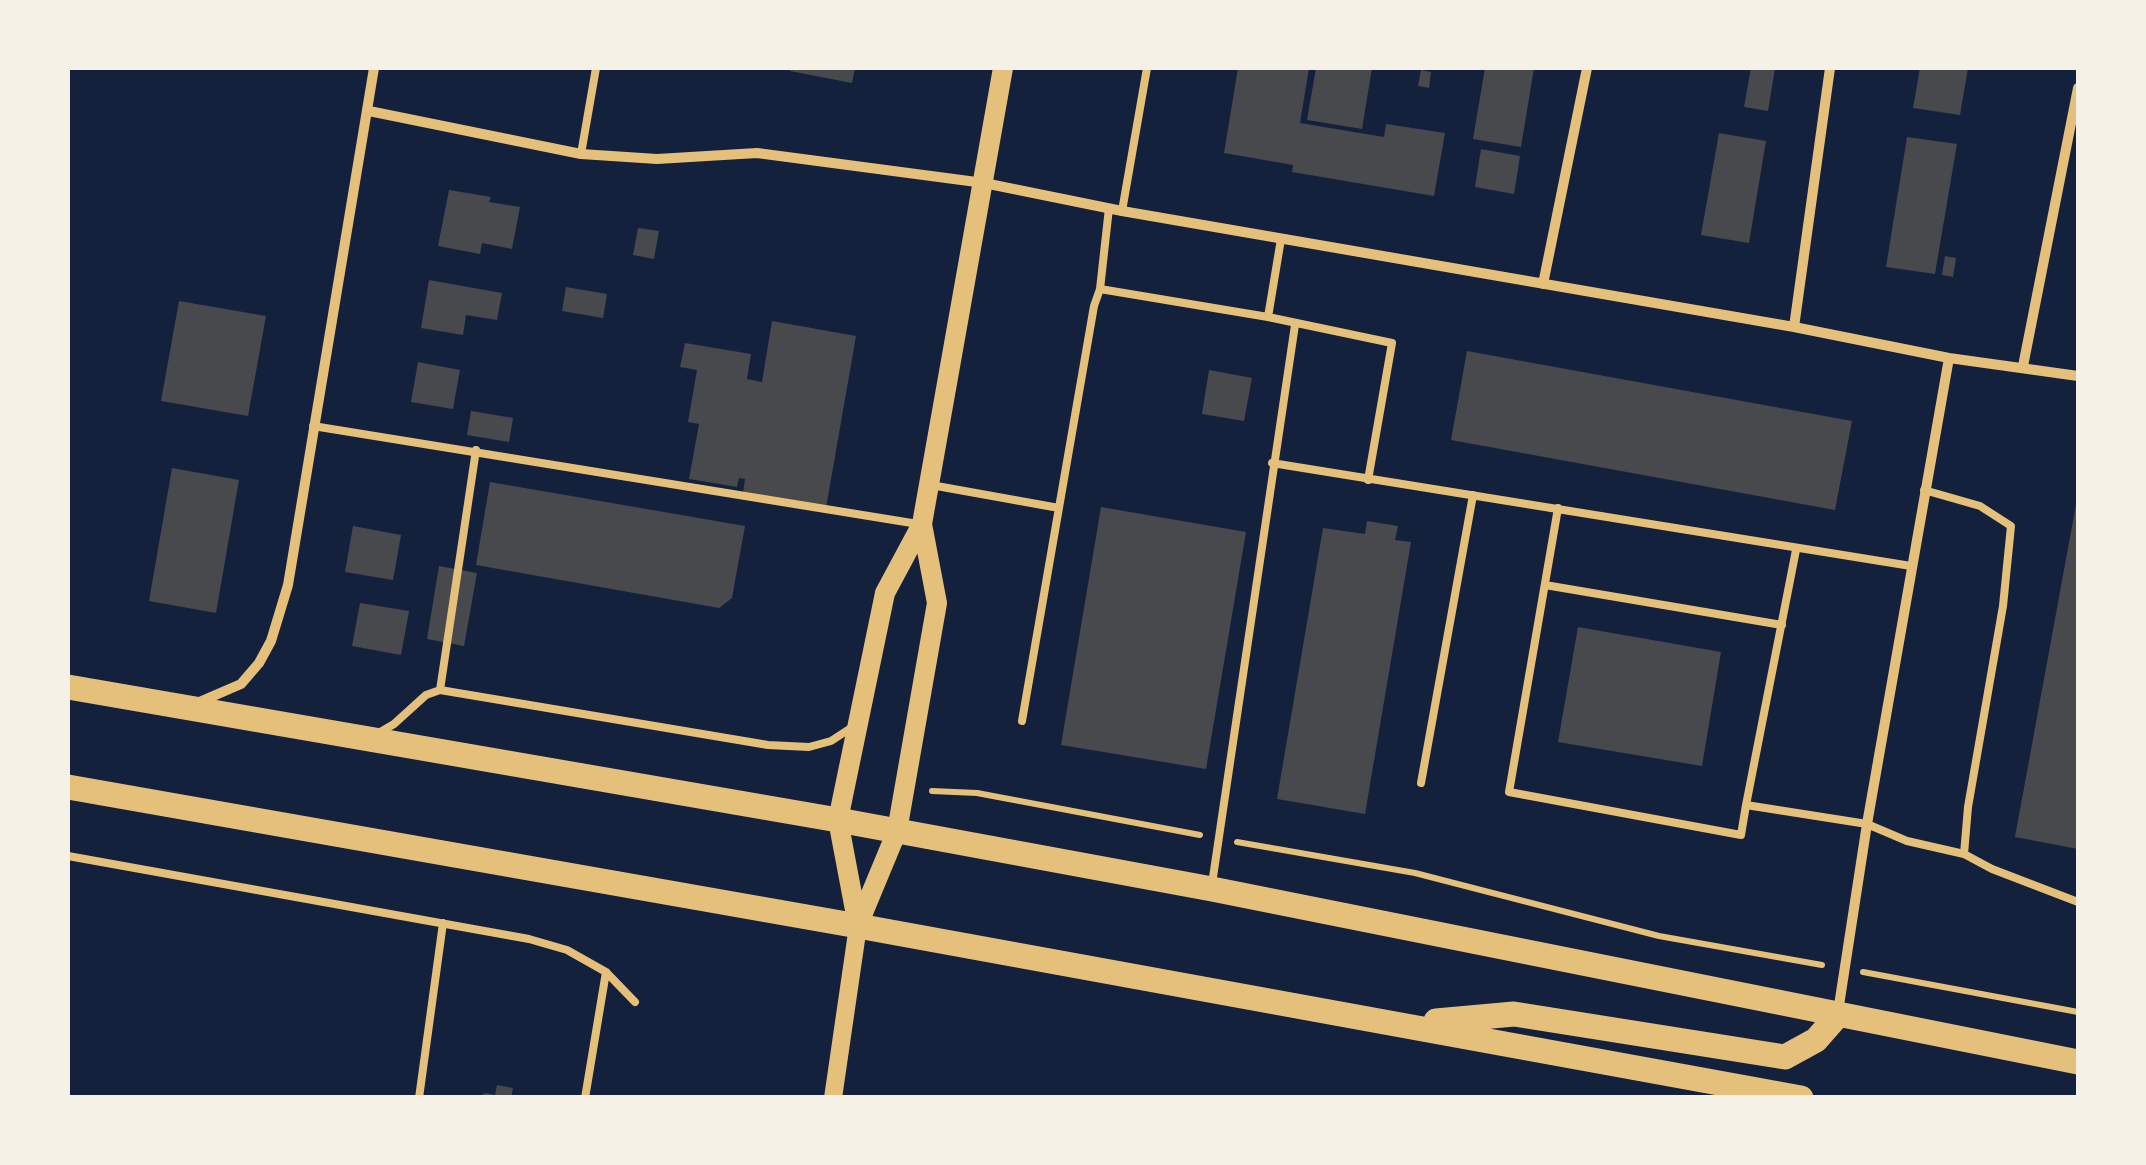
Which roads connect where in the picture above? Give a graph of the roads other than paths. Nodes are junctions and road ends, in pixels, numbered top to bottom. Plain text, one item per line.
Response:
1 (374, 68) edge
2 (596, 68) edge
3 (1003, 68) edge
4 (1148, 68) edge
5 (1587, 68) edge
6 (1830, 68) edge
7 (2078, 88) edge
8 (369, 111) junction
9 (581, 154) junction
10 (984, 183) junction
11 (1116, 210) junction
12 (1280, 238) junction
13 (1543, 284) junction
14 (1100, 289) junction
15 (1268, 317) junction
16 (1295, 325) junction
17 (1794, 327) junction
18 (1950, 358) junction
19 (2023, 366) junction
20 (2078, 376) edge
21 (313, 426) junction
22 (476, 450) junction
23 (1272, 463) junction
24 (1368, 480) junction
25 (929, 485) junction
26 (1924, 490) junction
27 (1473, 495) junction
28 (1059, 508) junction
29 (1558, 508) junction
30 (922, 524) junction
31 (1796, 550) junction
32 (1911, 566) junction
33 (1545, 585) junction
34 (1782, 625) junction
35 (68, 687) edge
36 (440, 690) junction
37 (187, 708) junction
38 (1022, 721) dead end
39 (858, 724) junction
40 (368, 739) junction
41 (1421, 783) dead end
42 (68, 787) edge
43 (1746, 805) junction
44 (838, 820) junction
45 (1866, 824) junction
46 (897, 831) junction
47 (1964, 854) junction
48 (68, 856) edge
49 (1212, 889) junction
50 (2078, 902) edge
51 (443, 923) junction
52 (858, 926) junction
53 (606, 972) junction
54 (635, 1002) dead end
55 (1838, 1016) junction
56 (1403, 1024) junction
57 (2078, 1062) edge
58 (419, 1098) edge
59 (585, 1098) edge
60 (833, 1098) edge
61 (1801, 1098) edge

1 - 8 street
2 - 9 lane
3 - 10 main road
4 - 11 lane
5 - 13 street
6 - 17 street
7 - 19 street
8 - 9 street
8 - 21 street
9 - 10 street
10 - 11 street
10 - 25 main road
11 - 12 street
11 - 14 lane
12 - 13 street
12 - 15 lane
13 - 17 street
14 - 15 lane
14 - 28 lane
15 - 16 lane
16 - 23 lane
16 - 24 lane
17 - 18 street
18 - 19 street
18 - 26 street
19 - 20 street
21 - 22 lane
21 - 37 street
22 - 30 lane
22 - 36 lane
23 - 24 lane
23 - 49 lane
24 - 27 lane
25 - 28 lane
25 - 30 main road
26 - 32 street
26 - 47 lane
27 - 29 lane
27 - 41 lane
28 - 38 lane
29 - 31 lane
29 - 33 lane
30 - 39 main road
30 - 46 main road
31 - 32 lane
31 - 34 lane
32 - 45 street
33 - 34 lane
33 - 43 lane
34 - 43 lane
35 - 37 main road
36 - 39 lane
36 - 40 lane
37 - 40 main road
39 - 44 main road
40 - 44 main road
42 - 52 main road
43 - 45 lane
44 - 46 main road
44 - 52 main road
45 - 47 lane
45 - 55 street
46 - 49 main road
46 - 52 main road
47 - 50 lane
48 - 51 lane
49 - 55 main road
51 - 53 lane
51 - 58 lane
52 - 56 main road
52 - 60 street
53 - 54 lane
53 - 59 lane
55 - 56 main road
55 - 57 main road
56 - 61 main road

